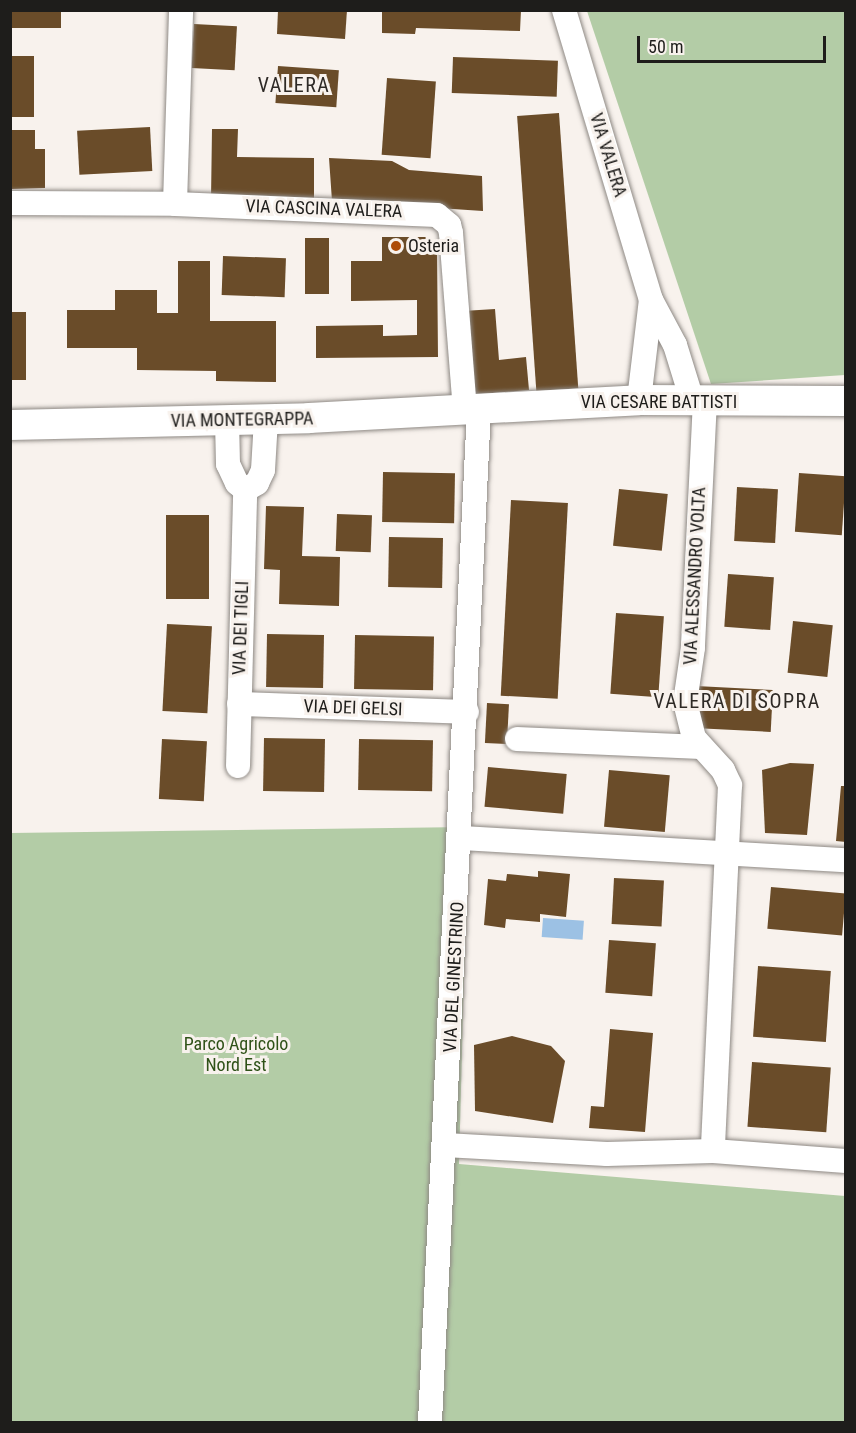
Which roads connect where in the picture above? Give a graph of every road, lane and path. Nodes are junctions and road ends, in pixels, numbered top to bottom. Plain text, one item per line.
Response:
1 (181, 10) edge
2 (564, 10) edge
3 (10, 203) edge
4 (175, 204) junction
5 (651, 300) junction
6 (639, 400) junction
7 (699, 400) junction
8 (846, 401) edge
9 (473, 408) junction
10 (227, 420) junction
11 (266, 420) junction
12 (10, 425) edge
13 (245, 490) junction
14 (239, 704) junction
15 (467, 712) junction
16 (517, 739) dead end
17 (701, 747) junction
18 (238, 766) dead end
19 (461, 838) junction
20 (728, 852) junction
21 (846, 860) edge
22 (445, 1145) junction
23 (713, 1151) junction
24 (846, 1161) edge
25 (430, 1422) edge

1 - 4 street
2 - 5 street, VIA VALERA
3 - 4 street, VIA CASCINA VALERA
4 - 9 street, VIA CASCINA VALERA
5 - 6 street, VIA VALERA
5 - 7 street, VIA VALERA
6 - 7 street, VIA CESARE BATTISTI
6 - 9 street, VIA CESARE BATTISTI
7 - 8 street, VIA CESARE BATTISTI
7 - 17 street, VIA ALESSANDRO VOLTA
9 - 11 street, VIA MONTEGRAPPA
9 - 15 street, VIA DEL GINESTRINO
10 - 11 street, VIA MONTEGRAPPA
10 - 12 street, VIA MONTEGRAPPA
10 - 13 street
11 - 13 street
13 - 14 street, VIA DEI TIGLI
14 - 15 street, VIA DEI GELSI
14 - 18 street, VIA DEI TIGLI
15 - 19 street, VIA DEL GINESTRINO
16 - 17 street
17 - 20 street, VIA ALESSANDRO VOLTA
19 - 20 street
19 - 22 street, VIA DEL GINESTRINO
20 - 21 street
20 - 23 street, VIA ALESSANDRO VOLTA
22 - 23 street
22 - 25 street, VIA DEL GINESTRINO
23 - 24 street

